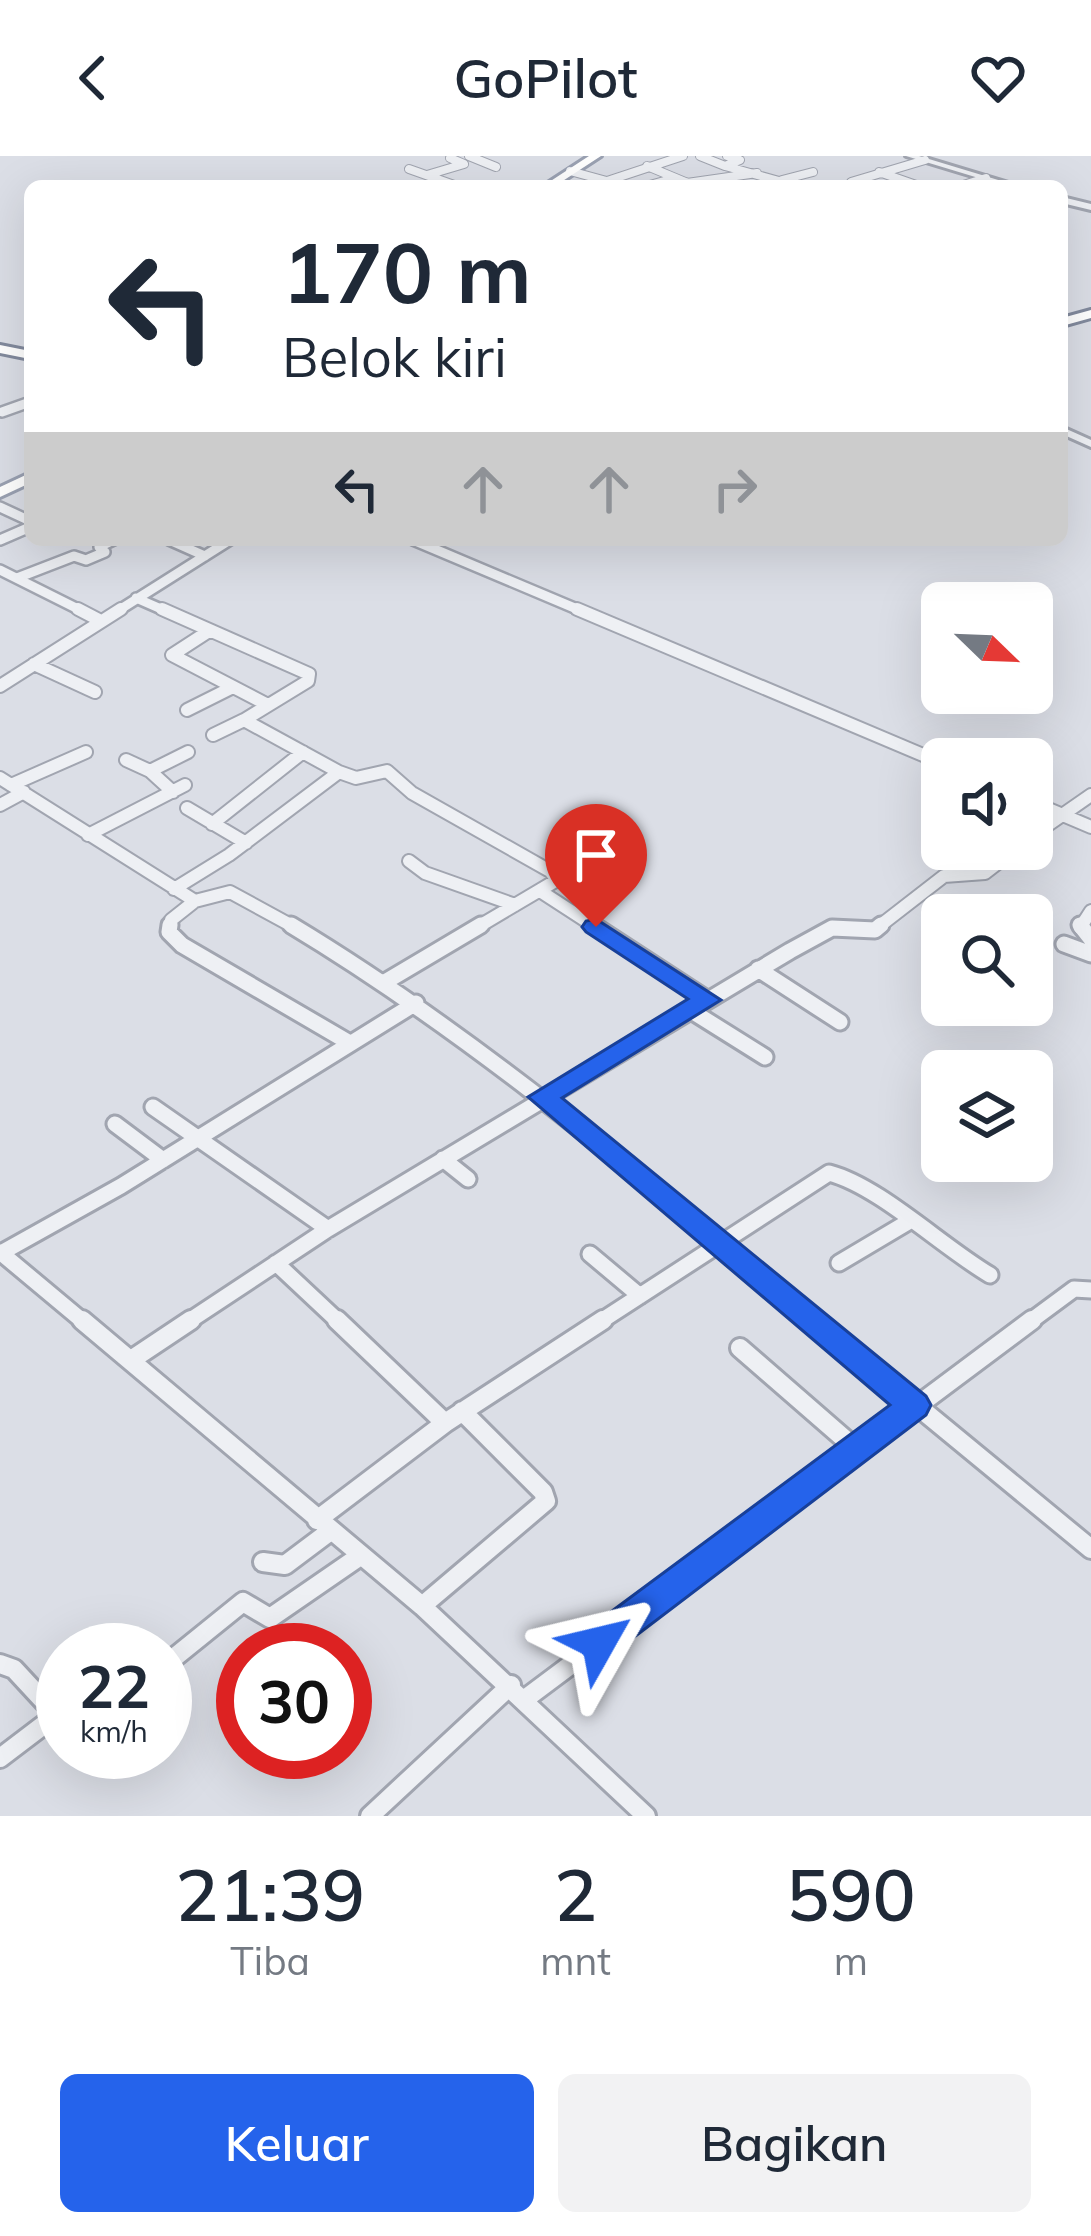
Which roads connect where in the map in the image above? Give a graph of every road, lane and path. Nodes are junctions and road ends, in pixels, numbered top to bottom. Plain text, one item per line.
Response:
1 (594, 156) edge
2 (700, 156) edge
3 (910, 156) edge
4 (674, 157) edge
5 (450, 158) edge
6 (466, 160) edge
7 (925, 160) junction
8 (726, 161) edge
9 (647, 166) junction
10 (496, 167) dead end
11 (409, 170) dead end
12 (475, 170) dead end
13 (571, 172) junction
14 (759, 172) junction
15 (814, 172) dead end
16 (879, 172) junction
17 (674, 178) junction
18 (986, 178) junction
19 (422, 180) edge
20 (431, 180) edge
21 (558, 180) edge
22 (600, 180) edge
23 (607, 180) edge
24 (667, 180) edge
25 (680, 180) edge
26 (736, 180) edge
27 (782, 180) joint
28 (860, 180) edge
29 (902, 180) edge
30 (980, 180) edge
31 (992, 180) edge
32 (182, 546) edge
33 (221, 546) edge
34 (427, 546) edge
35 (99, 547) edge
36 (205, 556) junction
37 (0, 570) edge
38 (16, 578) junction
39 (136, 598) junction
40 (101, 621) junction
41 (209, 631) junction
42 (34, 664) junction
43 (0, 686) edge
44 (233, 687) junction
45 (94, 692) dead end
46 (268, 705) junction
47 (187, 710) dead end
48 (244, 720) junction
49 (213, 734) dead end
50 (86, 752) dead end
51 (188, 752) dead end
52 (303, 752) junction
53 (921, 754) edge
54 (126, 760) dead end
55 (150, 771) junction
56 (339, 772) junction
57 (12, 785) edge
58 (1091, 795) edge
59 (0, 805) edge
60 (187, 808) dead end
61 (1053, 811) edge
62 (1060, 814) junction
63 (1053, 820) edge
64 (212, 824) junction
65 (1091, 826) edge
66 (88, 835) junction
67 (246, 843) junction
68 (409, 861) dead end
69 (989, 870) edge
70 (174, 890) junction
71 (540, 891) junction
72 (195, 902) junction
73 (515, 905) junction
74 (1091, 911) edge
75 (1091, 939) edge
76 (1064, 944) dead end
77 (1091, 954) edge
78 (758, 970) junction
79 (385, 982) junction
80 (708, 1000) junction
81 (416, 1003) junction
82 (690, 1010) junction
83 (840, 1022) dead end
84 (348, 1042) junction
85 (765, 1058) dead end
86 (542, 1097) junction
87 (153, 1107) dead end
88 (116, 1124) dead end
89 (198, 1138) junction
90 (443, 1159) junction
91 (163, 1160) junction
92 (468, 1179) dead end
93 (908, 1222) junction
94 (328, 1229) junction
95 (721, 1242) junction
96 (1, 1252) edge
97 (590, 1254) dead end
98 (276, 1263) junction
99 (839, 1263) dead end
100 (990, 1276) dead end
101 (1091, 1290) edge
102 (640, 1296) junction
103 (740, 1348) dead end
104 (131, 1360) junction
105 (914, 1405) junction
106 (462, 1411) junction
107 (445, 1423) junction
108 (855, 1448) junction
109 (323, 1526) junction
110 (1091, 1549) edge
111 (360, 1556) junction
112 (263, 1562) dead end
113 (422, 1606) junction
114 (192, 1643) edge
115 (0, 1664) edge
116 (518, 1692) junction
117 (36, 1693) edge
118 (36, 1734) edge
119 (0, 1758) edge
120 (370, 1816) edge
121 (646, 1816) edge

1 - 13 main road
2 - 8 street
3 - 7 street
4 - 9 street
5 - 6 street
6 - 10 street
6 - 12 street
6 - 20 street
7 - 16 street
7 - 18 street
8 - 14 street
9 - 17 street
9 - 23 street
11 - 19 street
13 - 21 main road
13 - 22 street
14 - 26 street
14 - 27 street
15 - 27 street
16 - 28 street
16 - 29 street
17 - 24 street
17 - 25 street
18 - 30 street
18 - 31 street
32 - 36 street
33 - 36 street
34 - 53 street
35 - 38 street
36 - 39 street
37 - 38 street
38 - 40 street
39 - 40 street
39 - 41 street
40 - 42 street
41 - 44 street
41 - 46 street
42 - 43 street
42 - 45 street
44 - 46 street
44 - 47 street
46 - 48 street
48 - 49 street
48 - 52 street
50 - 57 street
51 - 55 street
52 - 56 street
52 - 64 street
54 - 55 street
55 - 66 street
56 - 67 street
56 - 71 street
57 - 59 street
57 - 66 street
58 - 62 street
60 - 64 street
61 - 62 street
62 - 63 street
62 - 65 street
64 - 67 street
66 - 70 street
67 - 70 street
68 - 73 street
69 - 78 street
70 - 72 street
71 - 73 street
71 - 80 street
72 - 79 street
72 - 84 street
73 - 79 street
74 - 75 street
76 - 77 street
78 - 80 street
78 - 83 street
79 - 81 street
80 - 82 street
81 - 84 street
81 - 86 street
82 - 85 street
82 - 86 street
84 - 89 street
86 - 90 street
86 - 95 street
87 - 89 street
88 - 91 street
89 - 91 street
89 - 94 street
90 - 92 street
90 - 94 street
91 - 96 street
93 - 95 street
93 - 99 street
93 - 100 street
94 - 98 street
95 - 102 street
95 - 105 street
96 - 104 street
97 - 102 street
98 - 104 street
98 - 107 street
101 - 105 street
102 - 106 street
103 - 108 street
104 - 109 street
105 - 108 street
105 - 110 street
106 - 107 street
106 - 113 street
107 - 109 street
108 - 116 street
109 - 111 street
109 - 112 street
111 - 113 street
111 - 114 street
113 - 116 street
115 - 117 street
116 - 120 street
116 - 121 street
118 - 119 street

